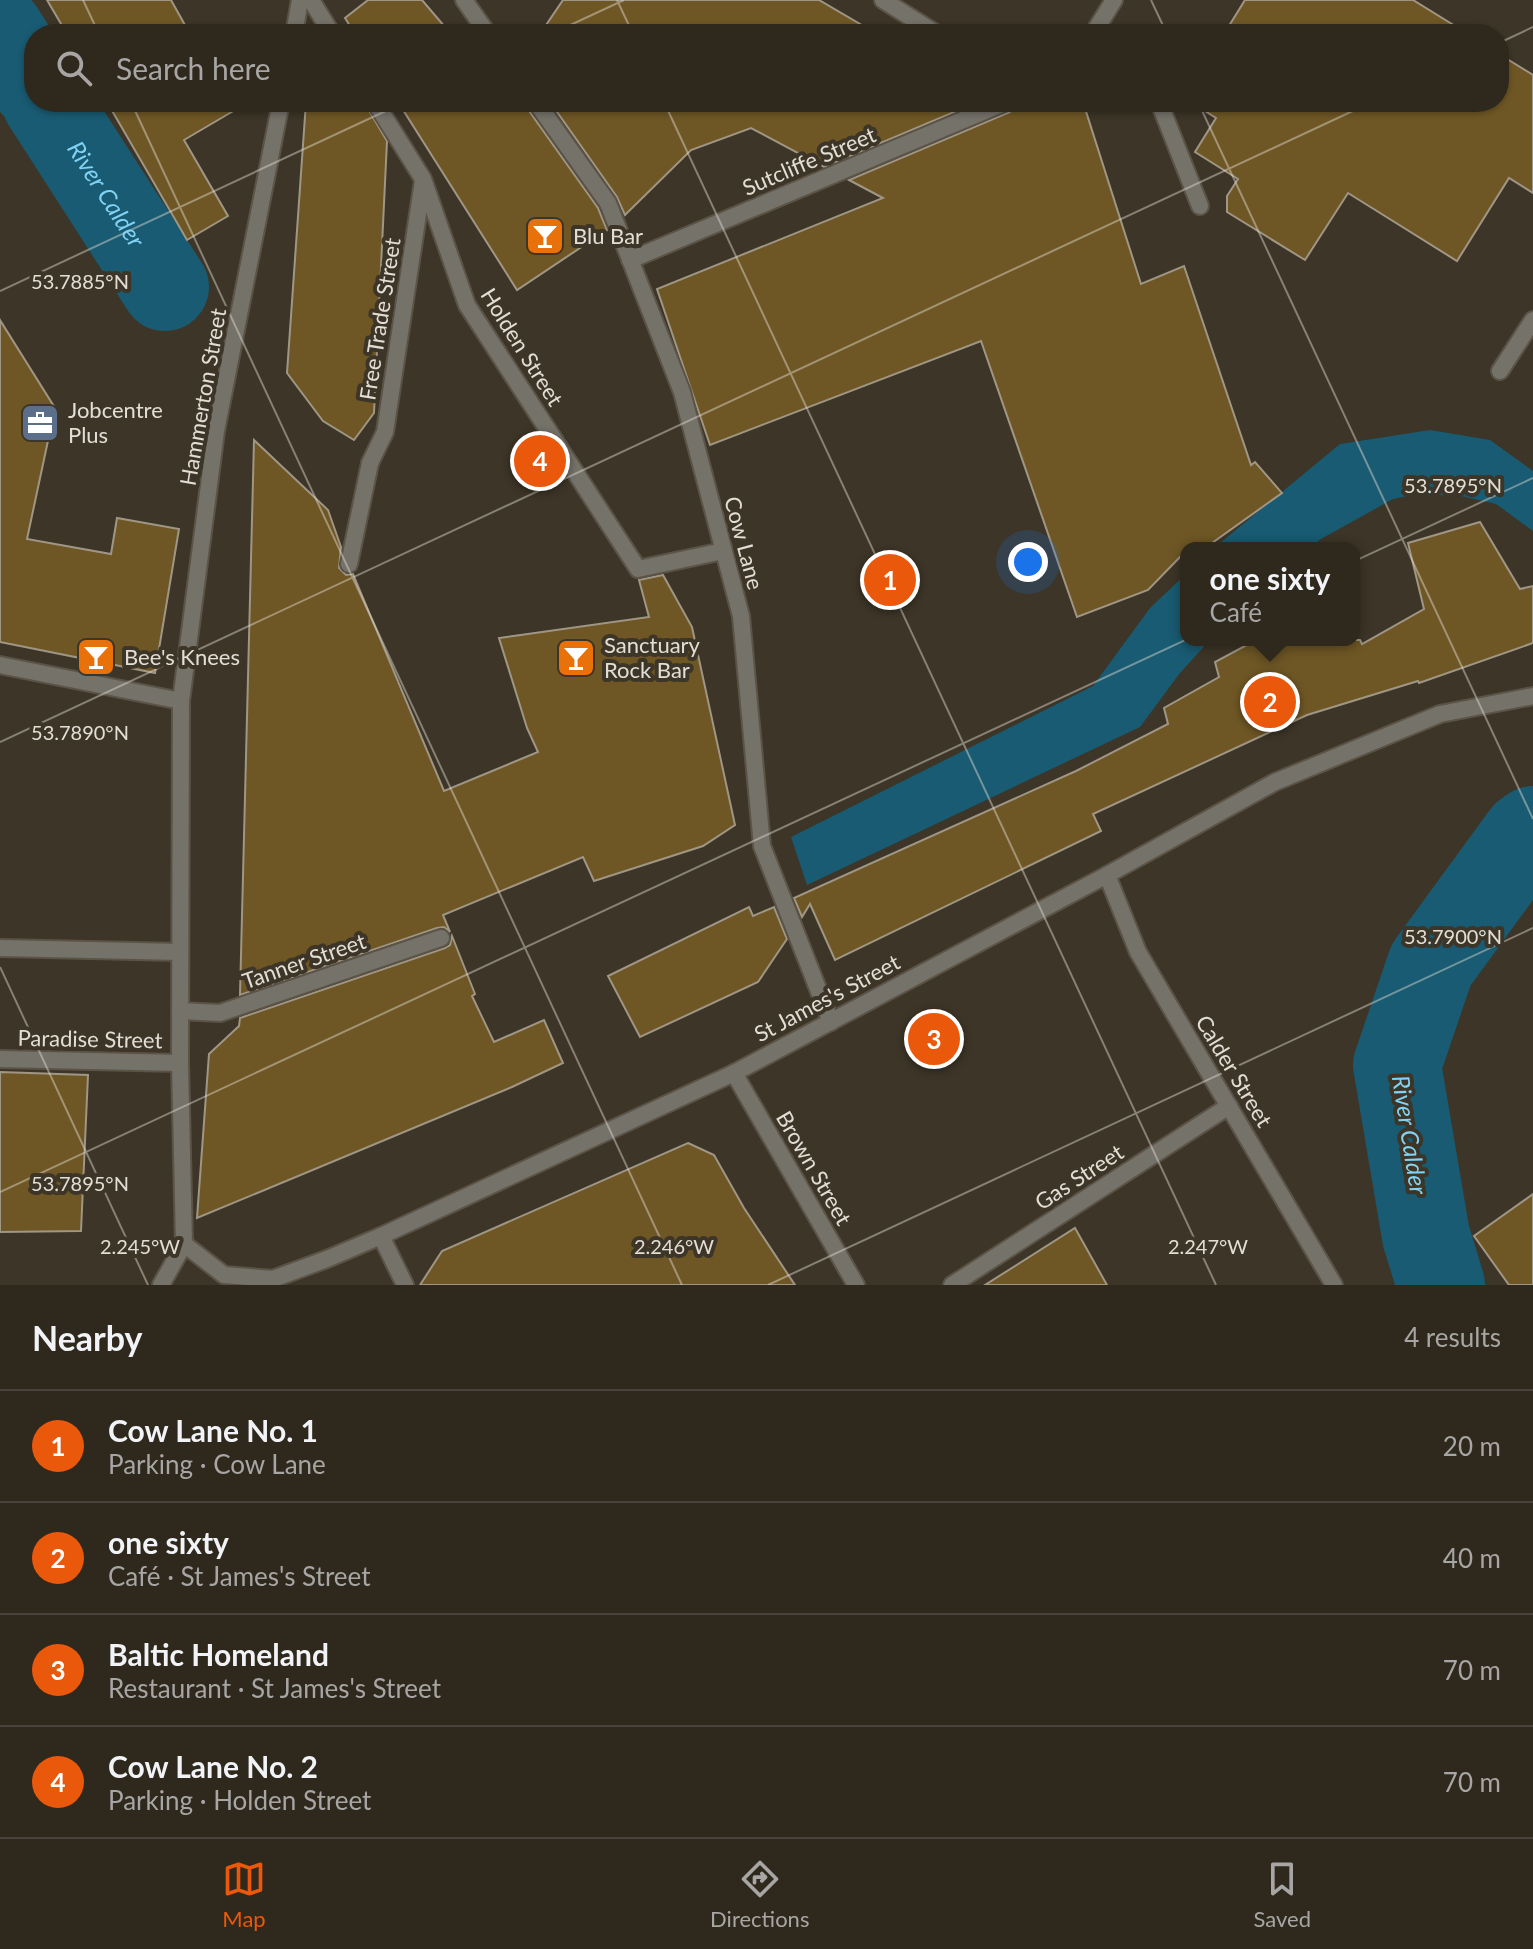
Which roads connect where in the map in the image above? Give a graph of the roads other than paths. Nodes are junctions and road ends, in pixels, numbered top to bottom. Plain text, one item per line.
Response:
1 (300, 0) edge
2 (311, 0) edge
3 (464, 0) edge
4 (883, 0) edge
5 (1114, 0) edge
6 (296, 24) edge
7 (326, 24) edge
8 (481, 24) edge
9 (921, 24) edge
10 (1099, 24) edge
11 (279, 112) edge
12 (381, 112) edge
13 (543, 112) edge
14 (982, 112) edge
15 (1163, 112) edge
16 (423, 179) junction
17 (1200, 206) dead end
18 (630, 260) junction
19 (1533, 320) edge
20 (1500, 371) dead end
21 (723, 551) junction
22 (349, 564) dead end
23 (0, 665) edge
24 (1533, 696) edge
25 (181, 701) junction
26 (1107, 875) junction
27 (441, 938) dead end
28 (0, 948) edge
29 (180, 952) junction
30 (180, 1011) junction
31 (831, 1022) junction
32 (0, 1059) edge
33 (180, 1063) junction
34 (734, 1073) junction
35 (1229, 1106) junction
36 (381, 1236) junction
37 (184, 1244) junction
38 (1328, 1282) edge
39 (161, 1285) edge
40 (405, 1285) edge
41 (856, 1285) edge
42 (952, 1285) edge

1 - 6 street
2 - 7 street
3 - 8 street
4 - 9 street
5 - 10 street
11 - 25 street, Hammerton Street
12 - 16 street, Holden Street
13 - 18 street, Cow Lane
14 - 18 street, Sutcliffe Street
15 - 17 street
16 - 21 street, Holden Street
16 - 22 street, Free Trade Street
18 - 21 street, Cow Lane
19 - 20 street
21 - 31 street, Cow Lane
23 - 25 street
24 - 26 street, St James's Street
25 - 29 street, Hammerton Street
26 - 31 street, St James's Street
26 - 35 street, Calder Street
27 - 30 street, Tanner Street
28 - 29 street
29 - 30 street, Hammerton Street
30 - 33 street, Hammerton Street
31 - 34 street, St James's Street
32 - 33 street, Paradise Street
33 - 37 street, Hammerton Street
34 - 36 street, St James's Street
34 - 41 street, Brown Street
35 - 38 street, Calder Street
35 - 42 street, Gas Street
36 - 37 street, St James's Street
36 - 40 street
37 - 39 street

